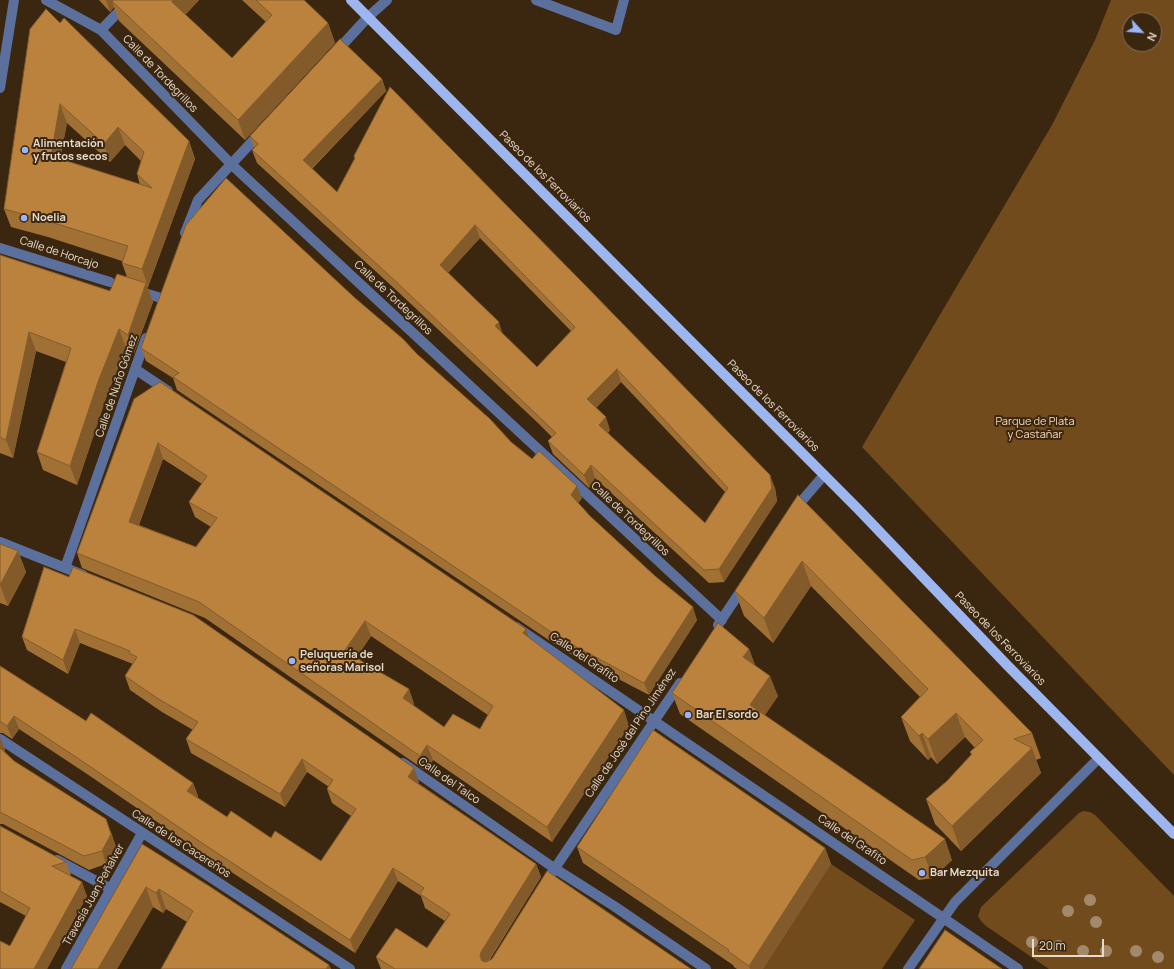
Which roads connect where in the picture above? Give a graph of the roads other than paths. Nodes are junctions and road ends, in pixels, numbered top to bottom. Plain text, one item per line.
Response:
1 (14, 0) edge
2 (46, 0) edge
3 (130, 0) edge
4 (351, 0) edge
5 (387, 0) edge
6 (536, 0) edge
7 (624, 0) edge
8 (368, 17) junction
9 (102, 30) junction
10 (330, 58) edge
11 (0, 88) edge
12 (265, 127) edge
13 (230, 164) junction
14 (182, 242) edge
15 (0, 248) edge
16 (110, 282) dead end
17 (126, 287) edge
18 (161, 298) edge
19 (150, 326) edge
20 (135, 369) junction
21 (175, 396) edge
22 (824, 474) junction
23 (787, 521) edge
24 (0, 542) edge
25 (65, 568) junction
26 (94, 579) edge
27 (748, 580) edge
28 (722, 620) junction
29 (510, 623) edge
30 (713, 633) edge
31 (687, 673) edge
32 (655, 720) junction
33 (0, 739) edge
34 (1099, 758) junction
35 (397, 759) edge
36 (142, 833) junction
37 (1174, 834) edge
38 (49, 856) edge
39 (554, 868) junction
40 (546, 882) edge
41 (111, 889) junction
42 (944, 919) junction
43 (66, 969) edge
44 (350, 969) edge
45 (706, 969) edge
46 (908, 969) edge
47 (1018, 969) edge

1 - 11 street
2 - 9 street, Calle de Tordegrillos
3 - 9 street
4 - 8 main road, Paseo de los Ferroviarios
5 - 8 street
6 - 7 street
8 - 10 street
8 - 22 main road, Paseo de los Ferroviarios
9 - 13 street, Calle de Tordegrillos
12 - 13 street
13 - 14 street
13 - 28 street, Calle de Tordegrillos
15 - 16 street, Calle de Horcajo
17 - 18 street
19 - 20 street, Calle de Nuño Gómez
20 - 21 street
20 - 25 street, Calle de Nuño Gómez
22 - 23 street
22 - 34 main road, Paseo de los Ferroviarios
24 - 25 street
25 - 26 street
27 - 28 street
28 - 30 street
29 - 32 street, Calle del Grafito
31 - 32 street, Calle de José del Pino Jiménez
32 - 39 street, Calle de José del Pino Jiménez
32 - 42 street, Calle del Grafito
33 - 36 street, Calle de los Cacereños
34 - 37 main road, Paseo de los Ferroviarios
34 - 42 street
35 - 39 street, Calle del Talco
36 - 41 street, Travesía Juan Peñalver
36 - 44 street, Calle de los Cacereños
38 - 41 street
39 - 40 street, Calle de José del Pino Jiménez
39 - 45 street, Calle del Talco
41 - 43 street, Travesía Juan Peñalver
42 - 46 street
42 - 47 street, Calle del Grafito

